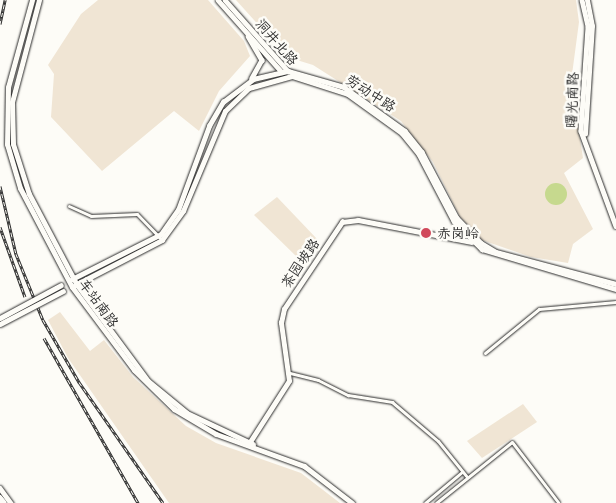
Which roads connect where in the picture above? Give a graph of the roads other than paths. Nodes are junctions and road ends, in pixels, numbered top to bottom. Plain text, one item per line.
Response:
1 (39, 0) edge
2 (218, 0) edge
3 (226, 0) edge
4 (582, 0) edge
5 (587, 0) edge
6 (32, 5) edge
7 (248, 34) junction
8 (280, 71) junction
9 (288, 71) junction
10 (285, 76) junction
11 (292, 76) junction
12 (247, 83) junction
13 (69, 206) dead end
14 (616, 218) edge
15 (616, 226) edge
16 (160, 238) junction
17 (472, 242) junction
18 (481, 244) junction
19 (71, 280) junction
20 (616, 284) edge
21 (74, 286) junction
22 (616, 289) edge
23 (616, 302) edge
24 (0, 318) edge
25 (0, 324) edge
26 (485, 353) dead end
27 (290, 373) junction
28 (248, 445) junction
29 (462, 472) junction
30 (467, 477) junction
31 (0, 488) edge
32 (0, 498) edge
33 (558, 502) edge
34 (4, 503) edge
35 (11, 503) edge
36 (352, 503) edge
37 (356, 503) edge
38 (425, 503) edge
39 (436, 503) edge

1 - 6 main road, 车站南路
2 - 7 main road, 洞井北路
3 - 9 main road, 洞井北路
4 - 15 main road, 曙光南路
5 - 14 main road, 曙光南路
6 - 19 main road, 车站南路
7 - 8 main road, 洞井北路
7 - 12 main road
8 - 9 main road, 劳动中路
8 - 10 main road, 洞井北路
8 - 12 main road, 劳动中路
9 - 11 main road, 洞井北路
9 - 18 main road, 劳动中路
10 - 11 main road, 劳动中路
10 - 16 main road, 劳动中路
11 - 17 main road, 劳动中路
12 - 16 main road, 劳动中路
13 - 16 street
16 - 19 main road, 劳动中路
16 - 21 main road, 劳动中路
17 - 18 main road, 茶园坡路
17 - 22 main road, 劳动中路
17 - 27 main road, 茶园坡路
18 - 20 main road, 劳动中路
19 - 21 main road, 车站南路
19 - 24 main road, 劳动中路, bridge
21 - 25 main road, 劳动中路, bridge
21 - 28 main road, 车站南路
23 - 26 street
27 - 28 main road
27 - 29 street
28 - 36 main road, 车站南路
28 - 37 main road, 车站南路
29 - 30 street
29 - 38 street
30 - 33 street
30 - 39 street
31 - 35 main road
32 - 34 highway

